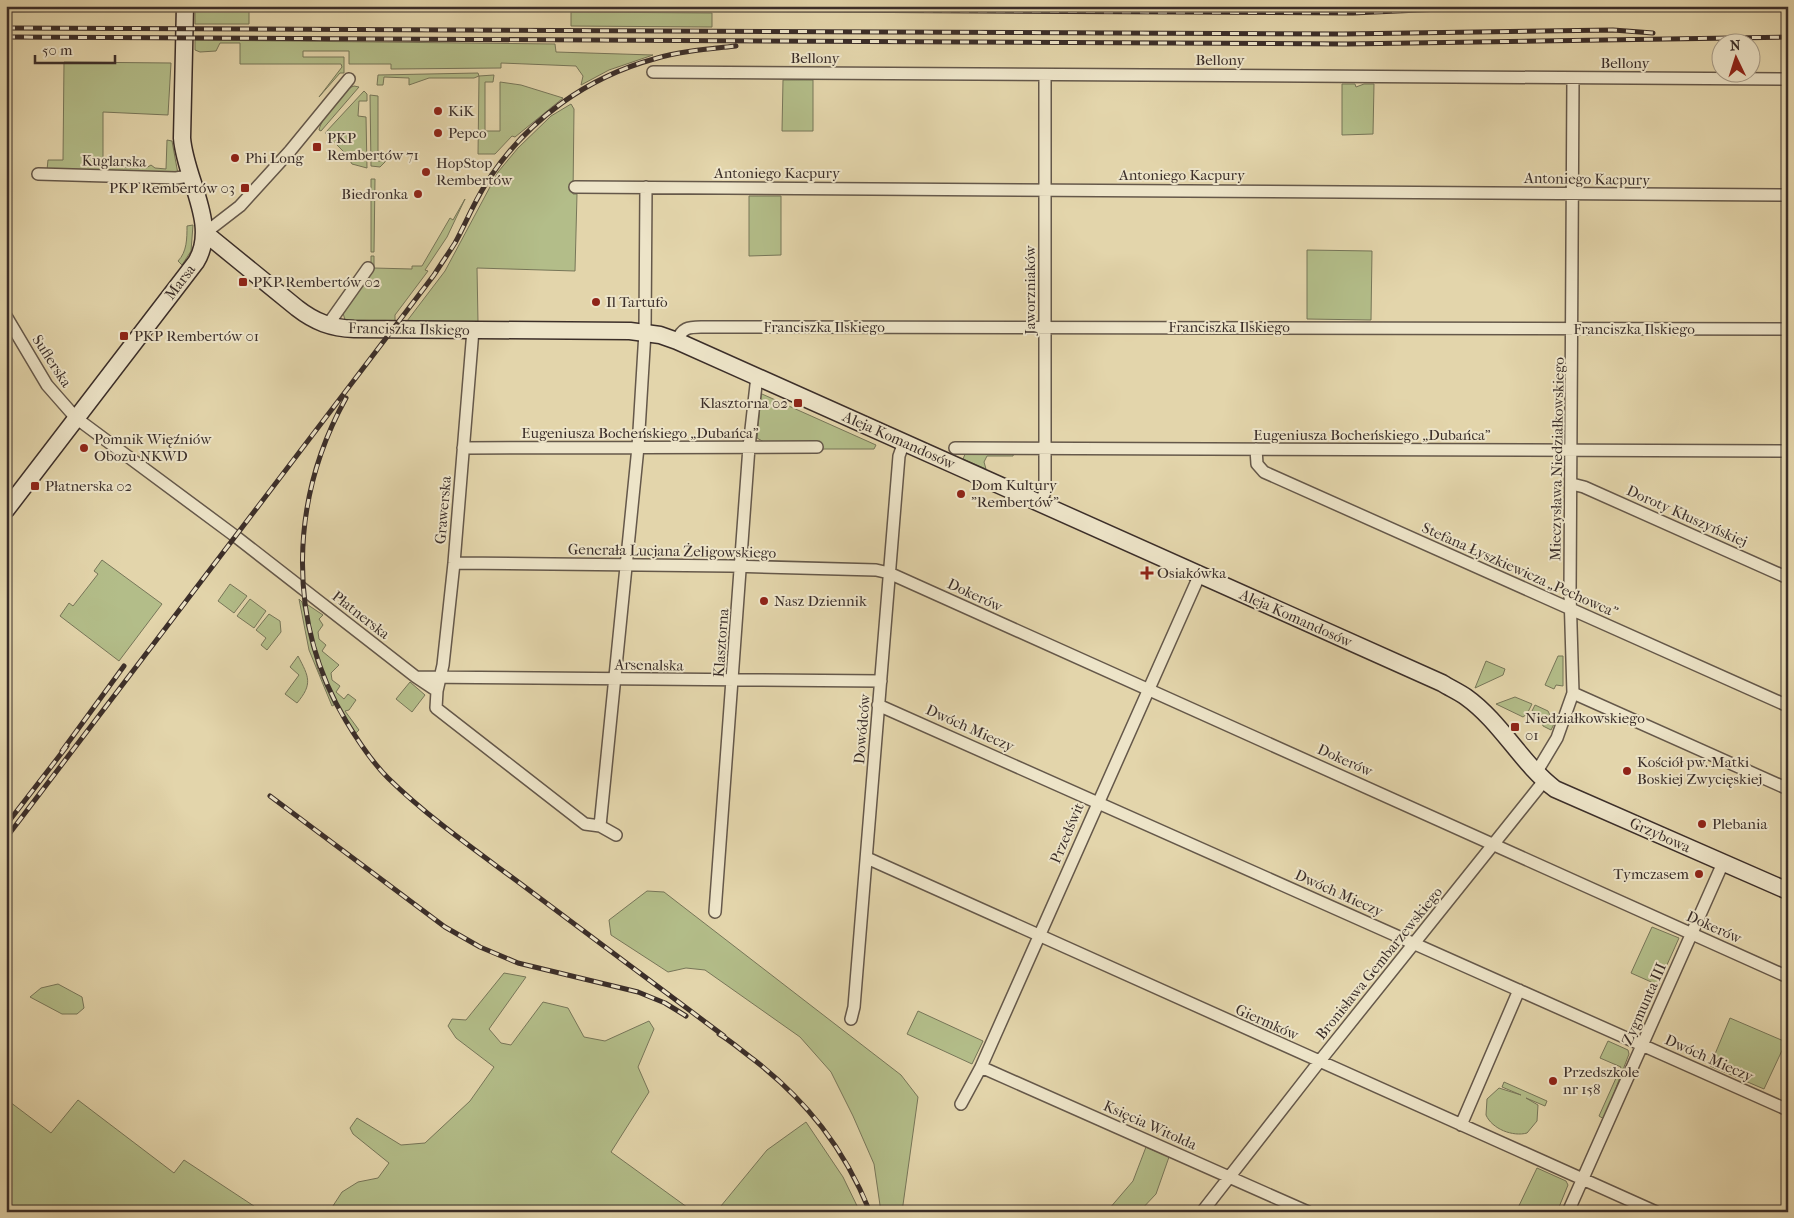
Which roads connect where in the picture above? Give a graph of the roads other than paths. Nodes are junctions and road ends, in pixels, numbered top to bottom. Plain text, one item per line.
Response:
1 (185, 6) edge
2 (653, 72) dead end
3 (1045, 75) junction
4 (1573, 78) junction
5 (349, 79) dead end
6 (1788, 79) edge
7 (38, 174) dead end
8 (189, 176) junction
9 (575, 187) dead end
10 (646, 188) junction
11 (1044, 189) junction
12 (1572, 194) junction
13 (1788, 195) edge
14 (205, 233) junction
15 (368, 268) dead end
16 (6, 316) edge
17 (328, 326) junction
18 (1045, 327) junction
19 (1572, 329) junction
20 (1788, 329) edge
21 (473, 330) junction
22 (645, 332) junction
23 (678, 341) junction
24 (757, 376) junction
25 (76, 418) junction
26 (904, 442) junction
27 (638, 447) junction
28 (749, 447) junction
29 (817, 447) dead end
30 (463, 448) junction
31 (955, 448) dead end
32 (1046, 448) junction
33 (1256, 449) junction
34 (1572, 450) junction
35 (1788, 451) edge
36 (1572, 484) junction
37 (1040, 503) junction
38 (6, 510) edge
39 (454, 563) junction
40 (627, 565) junction
41 (742, 566) junction
42 (889, 573) junction
43 (1200, 574) junction
44 (1788, 578) edge
45 (1570, 609) junction
46 (416, 677) junction
47 (442, 677) junction
48 (617, 679) junction
49 (733, 680) junction
50 (880, 682) junction
51 (1148, 689) junction
52 (437, 691) junction
53 (1573, 693) junction
54 (878, 705) junction
55 (1788, 706) edge
56 (1540, 777) junction
57 (1788, 788) edge
58 (1097, 801) junction
59 (600, 826) junction
60 (616, 835) dead end
61 (1495, 844) junction
62 (867, 858) junction
63 (1723, 863) junction
64 (1788, 891) edge
65 (715, 908) dead end
66 (1692, 933) junction
67 (1039, 935) junction
68 (1414, 944) junction
69 (1788, 976) edge
70 (1519, 990) junction
71 (851, 1019) dead end
72 (1643, 1045) junction
73 (1319, 1062) junction
74 (981, 1067) junction
75 (961, 1104) dead end
76 (1788, 1110) edge
77 (1461, 1125) junction
78 (1231, 1177) junction
79 (1582, 1179) junction
80 (1202, 1212) edge
81 (1308, 1212) edge
82 (1568, 1212) edge
83 (1656, 1212) edge

1 - 8 street, Marsa
2 - 3 street, Bellony
3 - 4 street, Bellony
3 - 11 street, Jaworzniaków
4 - 6 street, Bellony
4 - 12 street, Mieczysława Niedziałkowskiego
5 - 14 street
7 - 8 street, Kuglarska
8 - 14 street, Marsa
9 - 10 street, Antoniego Kacpury
10 - 11 street, Antoniego Kacpury
10 - 22 street
11 - 12 street, Antoniego Kacpury
11 - 18 street, Jaworzniaków
12 - 13 street, Antoniego Kacpury
12 - 19 street, Mieczysława Niedziałkowskiego
14 - 17 street, Franciszka Ilskiego
14 - 25 street, Marsa
15 - 17 street
16 - 25 street, Suflerska
17 - 21 street, Franciszka Ilskiego
18 - 19 street, Franciszka Ilskiego
18 - 23 street, Franciszka Ilskiego
18 - 32 street, Jaworzniaków
19 - 20 street, Franciszka Ilskiego
19 - 34 street, Mieczysława Niedziałkowskiego
21 - 22 street, Franciszka Ilskiego
21 - 30 street, Grawerska
22 - 23 street, Aleja Komandosów
22 - 27 street
23 - 24 street, Aleja Komandosów
24 - 26 street, Aleja Komandosów
24 - 28 street, Klasztorna
25 - 38 street, Marsa
25 - 46 street, Płatnerska
26 - 37 street, Aleja Komandosów
26 - 42 street, Dowódców
27 - 28 street, Eugeniusza Bocheńskiego „Dubańca”
27 - 30 street, Eugeniusza Bocheńskiego „Dubańca”
27 - 40 street
28 - 29 street, Eugeniusza Bocheńskiego „Dubańca”
28 - 41 street, Klasztorna
30 - 39 street, Grawerska
31 - 32 street, Eugeniusza Bocheńskiego „Dubańca”
32 - 33 street, Eugeniusza Bocheńskiego „Dubańca”
32 - 37 street, Jaworzniaków
33 - 34 street, Eugeniusza Bocheńskiego „Dubańca”
33 - 45 street, Stefana Łyszkiewicza „Pechowca”
34 - 35 street, Eugeniusza Bocheńskiego „Dubańca”
34 - 36 street, Mieczysława Niedziałkowskiego
36 - 44 street, Doroty Kłuszyńskiej
36 - 45 street, Mieczysława Niedziałkowskiego
37 - 43 street, Aleja Komandosów
39 - 40 street, Generała Lucjana Żeligowskiego
39 - 47 street, Grawerska
40 - 41 street, Generała Lucjana Żeligowskiego
40 - 48 street
41 - 42 street, Generała Lucjana Żeligowskiego
41 - 49 street, Klasztorna
42 - 50 street, Dowódców
42 - 51 street, Dokerów
43 - 51 street, Przedświt
43 - 56 street, Aleja Komandosów
45 - 53 street, Mieczysława Niedziałkowskiego
45 - 55 street, Stefana Łyszkiewicza „Pechowca”
46 - 47 street, Arsenalska
46 - 52 street, Płatnerska
47 - 48 street, Arsenalska
47 - 52 street, Grawerska
48 - 49 street, Arsenalska
48 - 59 street
49 - 50 street, Arsenalska
49 - 65 street, Klasztorna
50 - 54 street, Dowódców
51 - 58 street, Przedświt
51 - 61 street, Dokerów
52 - 59 street
53 - 56 street, Mieczysława Niedziałkowskiego
53 - 57 street
54 - 58 street, Dwóch Mieczy
54 - 62 street, Dowódców
56 - 61 street, Bronisława Gembarzewskiego
56 - 63 street, Grzybowa
58 - 67 street, Przedświt
58 - 68 street, Dwóch Mieczy
59 - 60 street
61 - 66 street, Dokerów
61 - 68 street, Bronisława Gembarzewskiego
62 - 67 street, Giermków
62 - 71 street, Dowódców
63 - 64 street, Grzybowa
63 - 66 street, Zygmunta III
66 - 69 street, Dokerów
66 - 72 street, Zygmunta III
67 - 73 street, Giermków
67 - 74 street, Przedświt
68 - 70 street, Dwóch Mieczy
68 - 73 street, Bronisława Gembarzewskiego
70 - 72 street, Dwóch Mieczy
70 - 77 street
72 - 76 street, Dwóch Mieczy
72 - 79 street, Zygmunta III
73 - 77 street, Giermków
73 - 78 street, Bronisława Gembarzewskiego
74 - 75 street, Przedświt
74 - 78 street, Księcia Witolda
77 - 79 street, Giermków
78 - 80 street, Bronisława Gembarzewskiego
78 - 81 street, Księcia Witolda
79 - 82 street, Zygmunta III
79 - 83 street, Giermków

